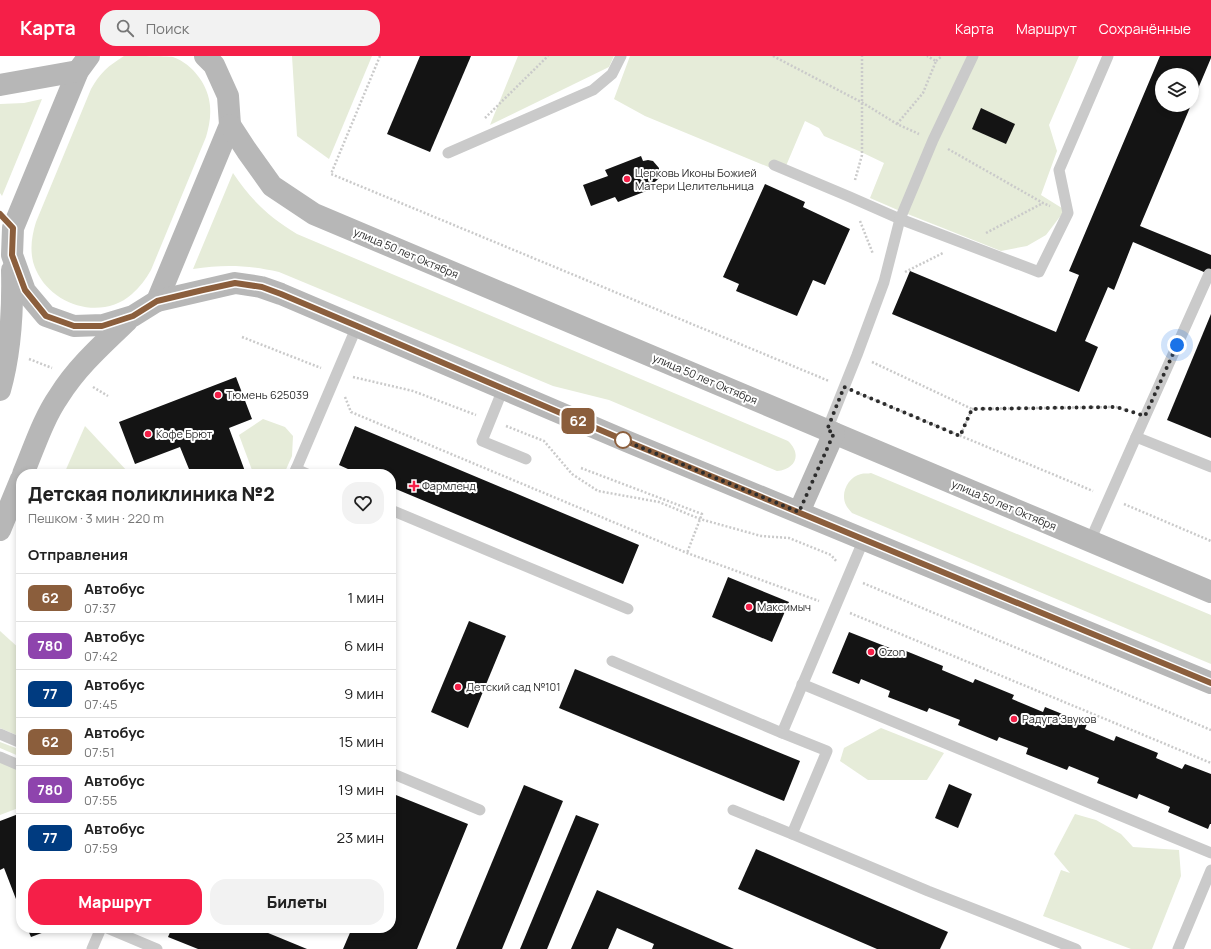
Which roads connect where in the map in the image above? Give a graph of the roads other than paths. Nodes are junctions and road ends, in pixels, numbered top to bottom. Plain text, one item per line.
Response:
1 (205, 56) edge
2 (226, 56) edge
3 (621, 56) edge
4 (973, 56) edge
5 (1108, 56) edge
6 (83, 63) edge
7 (0, 85) edge
8 (228, 96) junction
9 (230, 125) junction
10 (448, 153) dead end
11 (774, 165) dead end
12 (900, 219) junction
13 (6, 221) edge
14 (12, 255) junction
15 (1209, 274) dead end
16 (157, 301) junction
17 (133, 316) junction
18 (357, 326) junction
19 (503, 389) junction
20 (0, 390) edge
21 (830, 431) junction
22 (1136, 437) junction
23 (526, 459) dead end
24 (1211, 467) edge
25 (25, 469) edge
26 (296, 469) edge
27 (16, 492) edge
28 (396, 512) edge
29 (799, 512) junction
30 (0, 530) edge
31 (864, 539) junction
32 (1090, 541) junction
33 (1211, 592) edge
34 (628, 609) dead end
35 (612, 661) dead end
36 (1211, 683) edge
37 (802, 684) junction
38 (782, 733) junction
39 (0, 734) edge
40 (16, 741) edge
41 (0, 757) edge
42 (16, 764) edge
43 (396, 775) edge
44 (480, 810) dead end
45 (733, 810) dead end
46 (792, 834) junction
47 (1211, 853) edge
48 (1211, 870) edge
49 (99, 933) edge
50 (119, 933) edge
51 (92, 949) edge
52 (157, 949) edge
53 (1076, 949) edge
54 (1178, 949) edge

1 - 8 main road
2 - 8 main road
3 - 10 lane
4 - 12 lane
5 - 12 lane
6 - 7 main road
6 - 13 main road
8 - 9 main road
9 - 16 main road
9 - 21 main road, улица 50 лет Октября
11 - 12 lane
12 - 21 lane
13 - 14 main road
14 - 17 main road
14 - 20 main road
15 - 22 lane
16 - 17 main road
16 - 18 main road
17 - 25 main road
18 - 19 main road
18 - 26 lane
19 - 23 lane
19 - 29 main road
21 - 29 main road
21 - 32 main road, улица 50 лет Октября
22 - 24 lane
22 - 32 lane
27 - 30 main road
28 - 34 lane
29 - 31 main road
31 - 36 main road
31 - 37 lane
32 - 33 main road, улица 50 лет Октября
35 - 38 lane
37 - 38 lane
37 - 47 lane
38 - 46 lane
39 - 40 lane
41 - 42 lane
43 - 44 lane
45 - 46 lane
46 - 53 lane
48 - 54 lane
49 - 51 lane
50 - 52 lane

